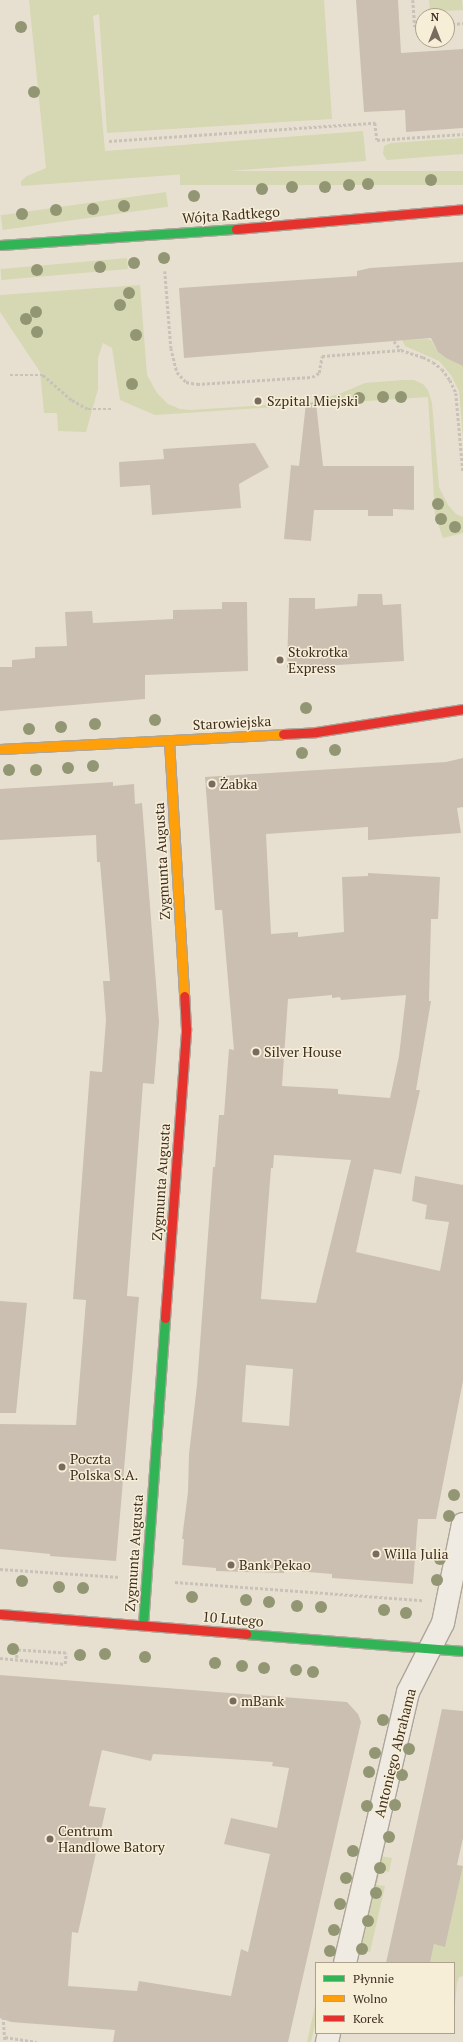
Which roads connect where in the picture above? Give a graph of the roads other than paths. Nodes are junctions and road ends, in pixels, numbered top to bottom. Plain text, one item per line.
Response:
1 (463, 209) edge
2 (0, 245) edge
3 (463, 709) edge
4 (169, 741) junction
5 (0, 749) edge
6 (463, 1524) edge
7 (0, 1614) edge
8 (144, 1625) junction
9 (430, 1648) junction
10 (463, 1651) edge
11 (345, 1962) edge

1 - 2 street, Wójta Radtkego
3 - 4 street, Starowiejska
4 - 5 street, Starowiejska
4 - 8 street, Zygmunta Augusta
6 - 9 street, Antoniego Abrahama
7 - 8 street, 10 Lutego
8 - 9 street, 10 Lutego
9 - 10 street, 10 Lutego
9 - 11 street, Antoniego Abrahama

